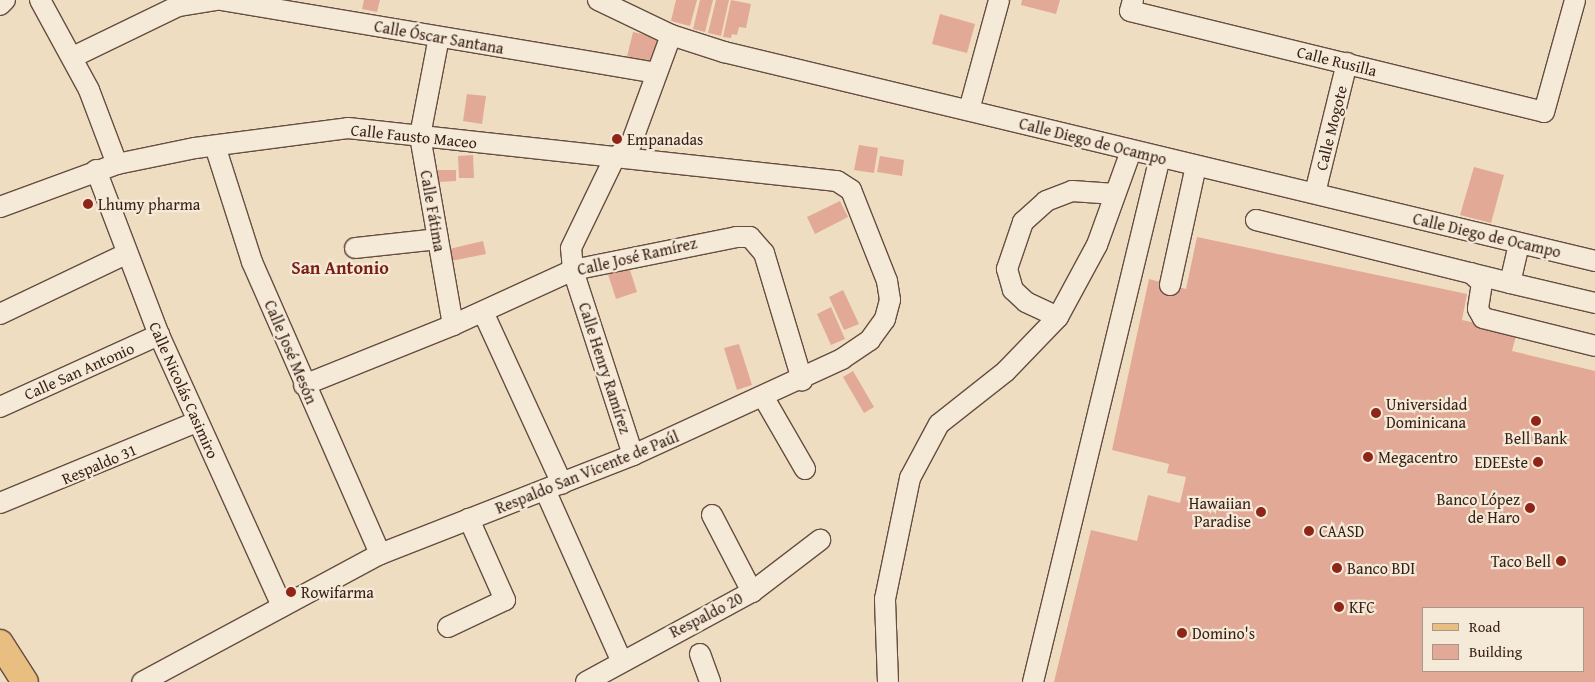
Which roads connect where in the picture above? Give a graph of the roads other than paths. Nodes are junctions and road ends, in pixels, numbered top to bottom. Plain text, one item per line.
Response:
1 (4, 0) edge
2 (40, 0) edge
3 (219, 0) edge
4 (598, 0) edge
5 (999, 0) edge
6 (1575, 0) edge
7 (0, 5) edge
8 (1132, 6) edge
9 (671, 36) junction
10 (439, 37) junction
11 (73, 57) junction
12 (1347, 63) junction
13 (656, 73) junction
14 (969, 110) junction
15 (420, 136) junction
16 (215, 146) junction
17 (1131, 151) junction
18 (1160, 157) junction
19 (614, 159) junction
20 (117, 164) junction
21 (1189, 164) junction
22 (96, 170) junction
23 (837, 181) joint
24 (1115, 194) junction
25 (1315, 194) junction
26 (0, 207) edge
27 (1256, 220) dead end
28 (438, 239) junction
29 (1519, 244) junction
30 (355, 248) dead end
31 (126, 254) junction
32 (1595, 261) edge
33 (574, 270) junction
34 (1471, 274) junction
35 (1163, 283) dead end
36 (1510, 283) junction
37 (1595, 303) edge
38 (483, 312) junction
39 (0, 314) edge
40 (1058, 318) junction
41 (453, 325) junction
42 (159, 335) junction
43 (1595, 346) edge
44 (802, 380) junction
45 (304, 385) junction
46 (764, 398) junction
47 (0, 407) edge
48 (197, 422) junction
49 (633, 455) junction
50 (805, 470) dead end
51 (554, 487) junction
52 (0, 503) edge
53 (712, 515) dead end
54 (469, 519) junction
55 (820, 540) dead end
56 (380, 554) junction
57 (752, 592) junction
58 (282, 606) junction
59 (448, 627) dead end
60 (0, 643) edge
61 (700, 654) dead end
62 (621, 660) junction
63 (25, 682) edge
64 (142, 682) edge
65 (586, 682) edge
66 (710, 682) edge
67 (888, 682) edge
68 (1033, 682) edge

1 - 7 street
2 - 11 street
3 - 10 street, Calle Óscar Santana
3 - 11 street, Calle Óscar Santana
4 - 9 street, Calle Diego de Ocampo
5 - 14 street
6 - 12 street, Calle Rusilla
8 - 12 street, Calle Rusilla
9 - 13 street, Calle Henry Ramírez
9 - 14 street, Calle Diego de Ocampo
10 - 13 street, Calle Óscar Santana
10 - 15 street, Calle Fátima
11 - 20 street
12 - 25 street, Calle Mogote
13 - 19 street, Calle Henry Ramírez
14 - 17 street, Calle Diego de Ocampo
15 - 16 street, Calle Fausto Maceo
15 - 19 street, Calle Fausto Maceo
15 - 28 street, Calle Fátima
16 - 20 street, Calle Fausto Maceo
16 - 45 street, Calle José Mesón
17 - 18 street, Calle Diego de Ocampo
17 - 24 street
18 - 21 street, Calle Diego de Ocampo
18 - 68 street
19 - 23 street, Calle Fausto Maceo
19 - 33 street, Calle Henry Ramírez
20 - 22 street, Calle Fausto Maceo
21 - 25 street, Calle Diego de Ocampo
21 - 35 street
22 - 26 street, Calle Fausto Maceo
22 - 31 street, Calle Nicolás Casimiro
23 - 44 street, Respaldo San Vicente de Paúl
24 - 40 street
24 - 40 street
25 - 29 street, Calle Diego de Ocampo
27 - 34 street
28 - 30 street
28 - 41 street, Calle Fátima
29 - 32 street, Calle Diego de Ocampo
29 - 36 street
31 - 39 street
31 - 42 street, Calle Nicolás Casimiro
33 - 38 street, Calle José Ramírez
33 - 44 street, Calle José Ramírez
33 - 49 street, Calle Henry Ramírez
34 - 36 street
34 - 43 street
36 - 37 street
38 - 41 street, Calle José Ramírez
38 - 51 street
40 - 67 street
41 - 45 street, Calle José Ramírez
42 - 47 street, Calle San Antonio
42 - 48 street, Calle Nicolás Casimiro
44 - 46 street, Respaldo San Vicente de Paúl
45 - 56 street, Calle José Mesón
46 - 49 street, Respaldo San Vicente de Paúl
46 - 50 street
48 - 52 street, Respaldo 31
48 - 58 street, Calle Nicolás Casimiro
49 - 51 street, Respaldo San Vicente de Paúl
51 - 54 street, Respaldo San Vicente de Paúl
51 - 62 street
53 - 57 street
54 - 56 street, Respaldo San Vicente de Paúl
54 - 59 street
55 - 57 street, Respaldo 20
56 - 58 street, Respaldo San Vicente de Paúl
57 - 62 street, Respaldo 20
58 - 64 street, Respaldo San Vicente de Paúl
60 - 63 main road
61 - 66 street
62 - 65 street, Respaldo 20

